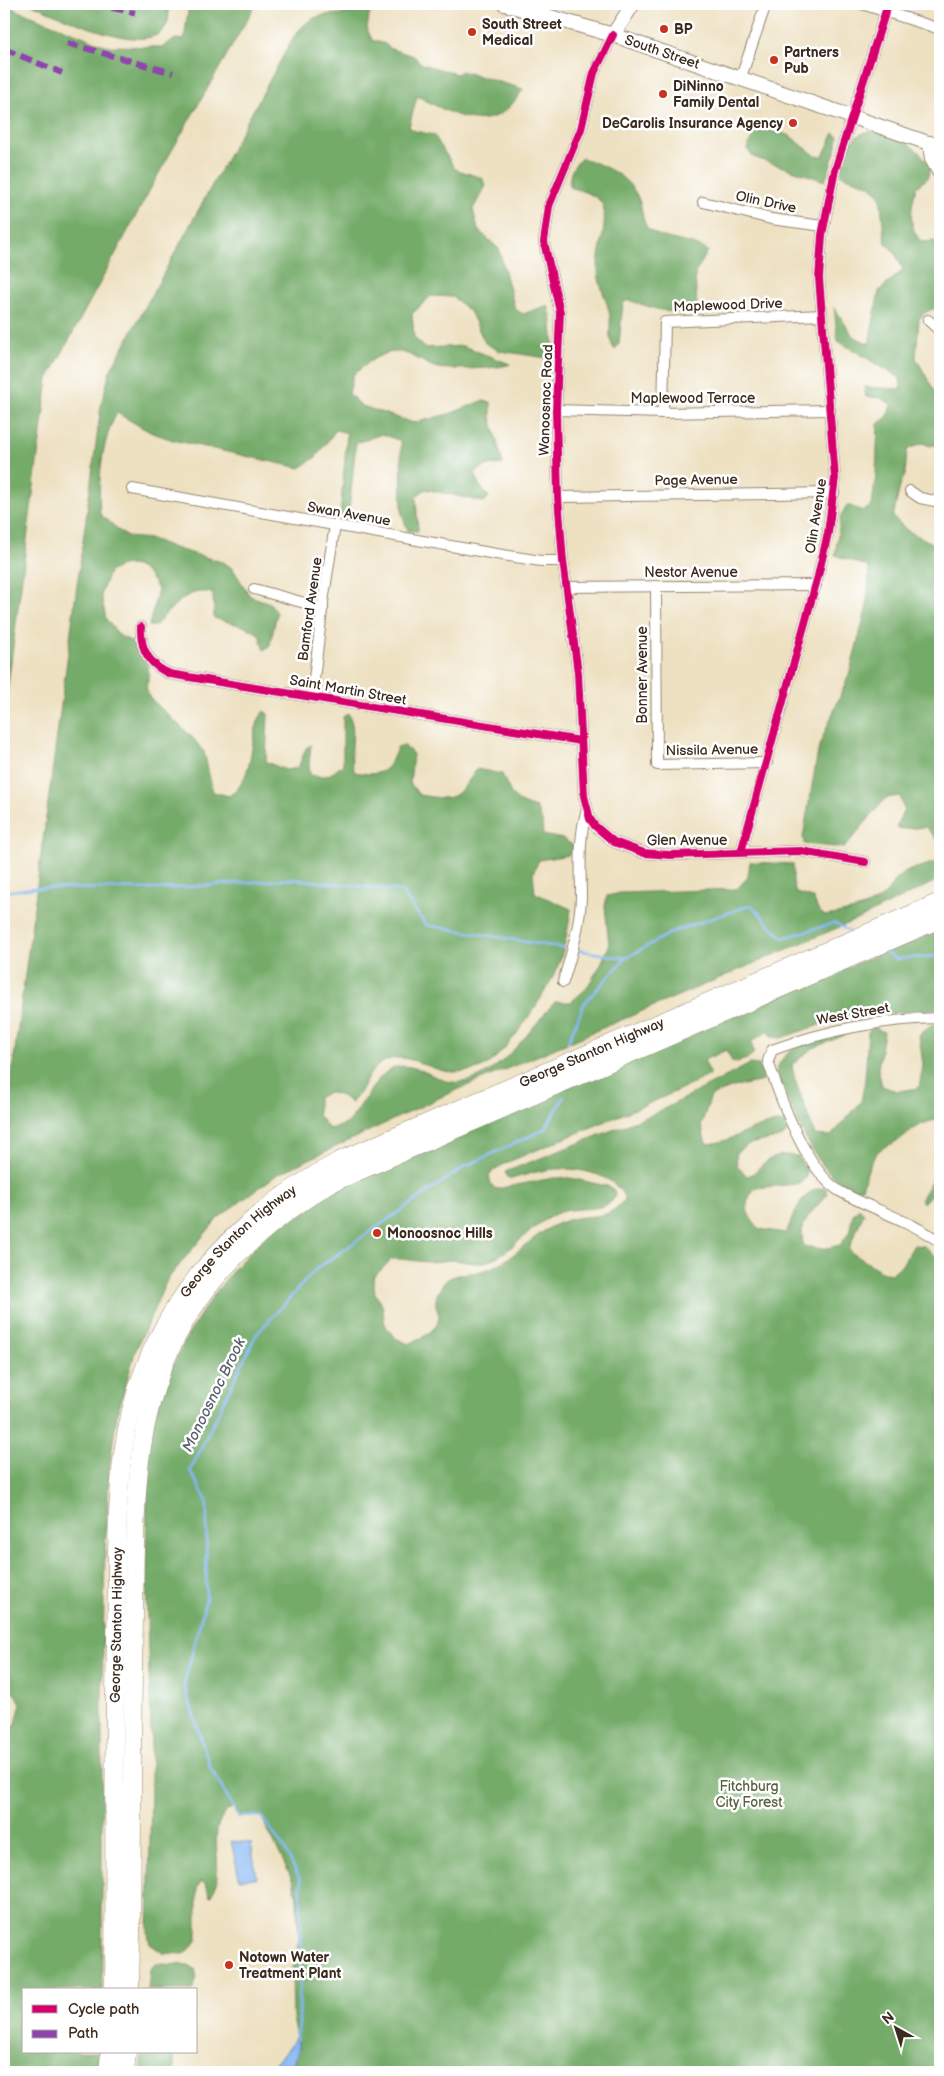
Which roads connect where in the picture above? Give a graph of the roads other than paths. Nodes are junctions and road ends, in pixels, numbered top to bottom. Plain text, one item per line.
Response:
1 (505, 4) edge
2 (633, 4) edge
3 (766, 4) edge
4 (862, 4) edge
5 (887, 8) edge
6 (940, 29) edge
7 (613, 35) junction
8 (740, 80) junction
9 (850, 116) junction
10 (935, 145) edge
11 (940, 173) edge
12 (703, 202) dead end
13 (823, 226) junction
14 (822, 315) junction
15 (928, 320) dead end
16 (940, 331) edge
17 (556, 410) junction
18 (830, 410) junction
19 (663, 413) junction
20 (132, 489) dead end
21 (910, 491) dead end
22 (834, 493) junction
23 (558, 497) junction
24 (940, 502) edge
25 (335, 526) junction
26 (563, 561) junction
27 (816, 585) junction
28 (656, 586) junction
29 (566, 587) junction
30 (254, 590) dead end
31 (323, 608) junction
32 (141, 626) dead end
33 (312, 696) junction
34 (580, 741) junction
35 (767, 763) junction
36 (657, 764) joint
37 (587, 809) junction
38 (741, 852) junction
39 (865, 862) dead end
40 (940, 902) edge
41 (940, 919) edge
42 (872, 940) junction
43 (563, 982) dead end
44 (940, 1018) edge
45 (940, 1242) edge
46 (114, 1988) edge
47 (130, 1988) edge
48 (110, 2054) edge
49 (127, 2054) edge
50 (108, 2072) edge
51 (125, 2072) edge

1 - 7 main road, South Street
2 - 7 main road, Wanoosnoc Road
3 - 8 street
4 - 5 street
5 - 6 street
5 - 9 street, Olin Avenue
7 - 8 main road, South Street
7 - 17 street, Wanoosnoc Road
8 - 9 main road, South Street
9 - 10 main road, South Street
9 - 13 street, Olin Avenue
10 - 11 main road, South Street
12 - 13 street, Olin Drive
13 - 14 street, Olin Avenue
14 - 18 street, Olin Avenue
14 - 19 street, Maplewood Drive
15 - 16 street
17 - 19 street, Maplewood Terrace
17 - 23 street, Wanoosnoc Road
18 - 19 street, Maplewood Terrace
18 - 22 street, Olin Avenue
20 - 25 street, Swan Avenue
21 - 24 street
22 - 23 street, Page Avenue
22 - 27 street, Olin Avenue
23 - 26 street, Wanoosnoc Road
25 - 26 street, Swan Avenue
25 - 31 street, Bamford Avenue
26 - 29 street, Wanoosnoc Road
27 - 28 street, Nestor Avenue
27 - 35 street, Olin Avenue
28 - 29 street, Nestor Avenue
28 - 36 street, Bonner Avenue
29 - 34 street, Wanoosnoc Road
30 - 31 street
31 - 33 street, Bamford Avenue
32 - 33 street, Saint Martin Street
33 - 34 street, Saint Martin Street
34 - 37 street, Wanoosnoc Road
35 - 36 street, Nissila Avenue
35 - 38 street, Olin Avenue
37 - 38 street, Glen Avenue
37 - 43 street, Wanoosnoc Road
38 - 39 street, Glen Avenue
40 - 42 highway, George Stanton Highway
41 - 42 highway, George Stanton Highway
42 - 46 highway, George Stanton Highway
42 - 47 highway, George Stanton Highway
44 - 45 street, West Street
48 - 50 highway
49 - 51 highway

